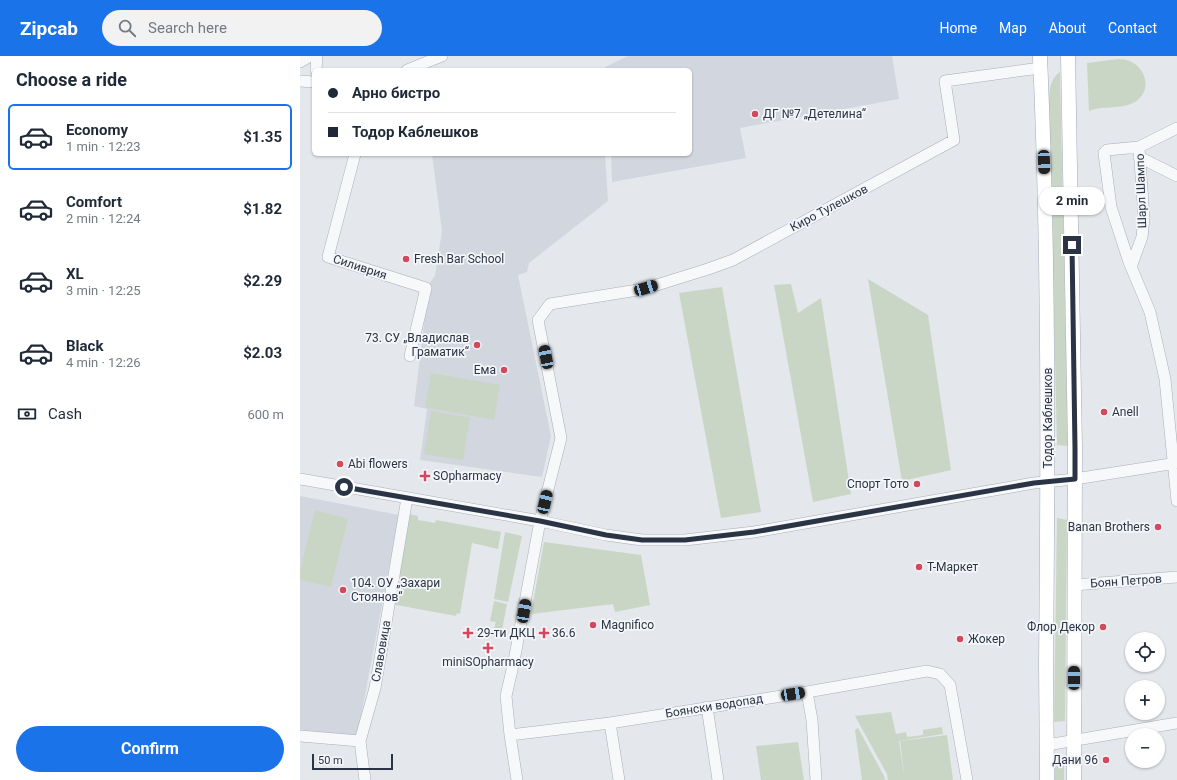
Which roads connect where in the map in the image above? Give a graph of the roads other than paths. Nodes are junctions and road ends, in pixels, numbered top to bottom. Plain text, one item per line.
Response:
1 (310, 56) edge
2 (317, 56) edge
3 (442, 56) edge
4 (1068, 56) edge
5 (300, 62) edge
6 (1040, 62) edge
7 (316, 68) edge
8 (412, 68) edge
9 (300, 80) edge
10 (312, 82) edge
11 (1177, 128) edge
12 (1139, 152) junction
13 (354, 156) edge
14 (1177, 176) edge
15 (1131, 267) junction
16 (410, 356) dead end
17 (1176, 463) edge
18 (300, 479) edge
19 (1075, 479) junction
20 (1048, 482) junction
21 (408, 498) junction
22 (1177, 501) edge
23 (540, 521) junction
24 (1177, 577) edge
25 (1074, 585) junction
26 (808, 692) junction
27 (707, 707) junction
28 (610, 723) junction
29 (1177, 723) edge
30 (510, 735) junction
31 (300, 736) edge
32 (360, 741) junction
33 (1074, 741) junction
34 (1047, 746) junction
35 (364, 780) edge
36 (517, 780) edge
37 (619, 780) edge
38 (718, 780) edge
39 (816, 780) edge
40 (966, 780) edge
41 (1047, 780) edge
42 (1074, 780) edge

1 - 5 street
2 - 7 street
3 - 8 street
4 - 19 main road
6 - 20 main road, Тодор Каблешков
6 - 23 street, Киро Тулешков
9 - 10 street
11 - 12 street
12 - 14 street
12 - 15 street, Шарл Шампо
12 - 15 street, Шарл Шампо
13 - 16 street, Силиврия
15 - 17 street, Шарл Шампо
17 - 19 street
17 - 22 street, Шарл Шампо
18 - 21 street
19 - 20 street
19 - 25 main road
20 - 23 street
20 - 34 main road, Тодор Каблешков
21 - 23 street
21 - 32 street, Славовица
23 - 30 street
24 - 25 street, Боян Петров
25 - 33 main road
26 - 27 street, Боянски водопад
26 - 39 street
26 - 40 street, Боянски водопад
27 - 28 street, Боянски водопад
27 - 38 street
28 - 30 street, Боянски водопад
28 - 37 street
29 - 33 street
30 - 36 street
31 - 32 street
32 - 35 street, Славовица
33 - 34 street
33 - 42 main road
34 - 41 main road, Тодор Каблешков

